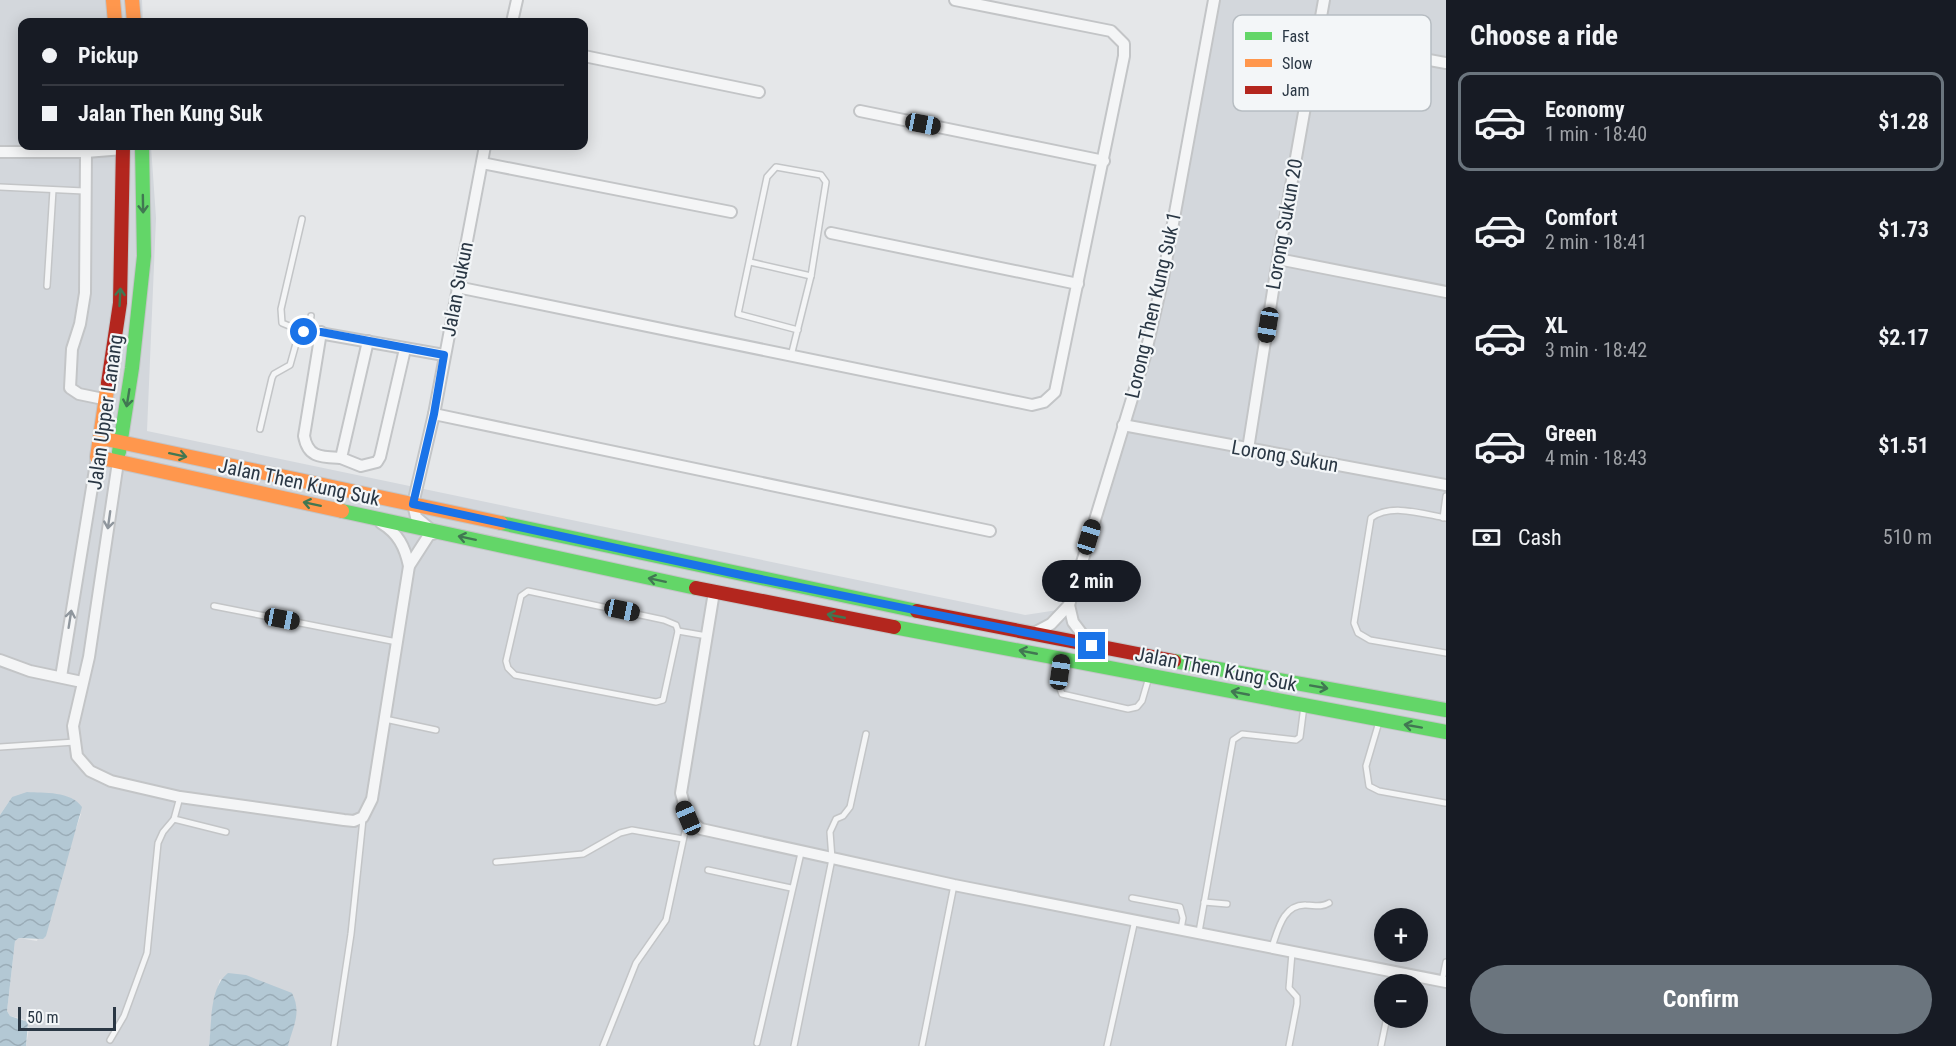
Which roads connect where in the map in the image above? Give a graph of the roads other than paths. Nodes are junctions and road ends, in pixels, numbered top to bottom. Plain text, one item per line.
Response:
1 (113, 0) edge
2 (132, 0) edge
3 (517, 0) edge
4 (955, 0) edge
5 (1214, 0) edge
6 (1324, 0) edge
7 (1321, 15) edge
8 (115, 18) edge
9 (134, 18) edge
10 (513, 18) edge
11 (588, 57) edge
12 (1431, 60) edge
13 (1446, 63) edge
14 (759, 92) dead end
15 (860, 111) dead end
16 (1304, 111) edge
17 (101, 150) edge
18 (123, 150) edge
19 (142, 150) edge
20 (484, 150) edge
21 (0, 152) edge
22 (86, 152) junction
23 (1104, 161) junction
24 (482, 163) junction
25 (0, 187) edge
26 (53, 190) junction
27 (84, 191) junction
28 (731, 212) dead end
29 (302, 219) dead end
30 (831, 233) dead end
31 (1278, 259) junction
32 (750, 262) junction
33 (811, 276) junction
34 (1078, 284) junction
35 (47, 286) dead end
36 (457, 287) junction
37 (1446, 292) edge
38 (311, 316) dead end
39 (798, 330) junction
40 (306, 331) junction
41 (321, 332) junction
42 (368, 341) junction
43 (405, 349) junction
44 (444, 355) junction
45 (791, 356) junction
46 (108, 400) junction
47 (434, 414) junction
48 (1124, 425) junction
49 (260, 429) dead end
50 (100, 438) junction
51 (121, 443) junction
52 (1248, 449) junction
53 (98, 458) junction
54 (342, 458) junction
55 (118, 462) junction
56 (1446, 485) edge
57 (1446, 496) edge
58 (413, 504) junction
59 (369, 517) junction
60 (1445, 518) edge
61 (436, 531) junction
62 (990, 531) dead end
63 (680, 562) junction
64 (409, 566) junction
65 (746, 576) junction
66 (714, 592) junction
67 (1069, 605) junction
68 (214, 606) dead end
69 (678, 631) junction
70 (1033, 633) junction
71 (707, 636) junction
72 (396, 642) junction
73 (1092, 646) junction
74 (1446, 653) edge
75 (1062, 659) junction
76 (0, 660) edge
77 (1149, 676) junction
78 (61, 677) junction
79 (82, 682) junction
80 (1304, 705) junction
81 (1446, 710) edge
82 (385, 719) junction
83 (1380, 720) junction
84 (436, 730) dead end
85 (1446, 732) edge
86 (866, 734) dead end
87 (75, 742) junction
88 (0, 747) edge
89 (180, 797) junction
90 (1445, 803) edge
91 (363, 817) junction
92 (688, 818) junction
93 (174, 819) junction
94 (226, 832) dead end
95 (683, 839) junction
96 (801, 853) junction
97 (832, 860) junction
98 (496, 862) dead end
99 (708, 870) dead end
100 (954, 885) junction
101 (791, 888) junction
102 (1132, 898) dead end
103 (1204, 902) junction
104 (1329, 903) dead end
105 (1227, 904) dead end
106 (1135, 920) junction
107 (1181, 929) junction
108 (1199, 932) junction
109 (1272, 948) junction
110 (1292, 953) junction
111 (1446, 962) edge
112 (1379, 974) edge
113 (1428, 980) edge
114 (1444, 981) edge
115 (1385, 1028) edge
116 (110, 1040) dead end
117 (757, 1043) dead end
118 (334, 1046) edge
119 (603, 1046) edge
120 (794, 1046) edge
121 (922, 1046) edge
122 (1107, 1046) edge
123 (1289, 1046) edge
124 (1381, 1046) edge

1 - 8 street
2 - 9 street
3 - 10 street
4 - 23 street
5 - 48 street, Lorong Then Kung Suk 1
6 - 7 street, Lorong Sukun 20
11 - 14 street
12 - 13 street
15 - 23 street
16 - 31 street, Lorong Sukun 20
17 - 22 street
46 -> 18 street, Jalan Upper Lanang
19 -> 51 street, Jalan Upper Lanang
20 - 24 street, Jalan Sukun
21 - 22 street
22 - 27 street
23 - 34 street
24 - 28 street
24 - 36 street, Jalan Sukun
25 - 26 lane
26 - 27 lane
26 - 35 lane
27 - 46 street
29 - 40 lane
30 - 34 street
31 - 37 street
31 - 52 street, Lorong Sukun 20
32 - 33 lane
32 - 33 lane
32 - 39 lane
33 - 39 lane
34 - 45 street
36 - 44 street, Jalan Sukun
36 - 45 street
38 - 40 lane
39 - 45 lane
40 - 41 street
40 - 49 lane
41 - 42 street
41 - 54 street
42 - 43 street
42 - 54 street
43 - 44 street
43 - 54 street
44 - 47 street, Jalan Sukun
46 - 50 street, Jalan Upper Lanang
47 - 58 street, Jalan Sukun
47 - 62 street
48 - 52 street, Lorong Sukun
48 - 67 street, Lorong Then Kung Suk 1
50 - 51 street, Jalan Then Kung Suk
50 - 53 street, Jalan Upper Lanang
51 - 55 street, Jalan Upper Lanang
51 -> 58 street, Jalan Then Kung Suk
52 - 56 street, Lorong Sukun
53 - 55 street, Jalan Then Kung Suk
78 -> 53 street, Jalan Upper Lanang
59 -> 55 street, Jalan Then Kung Suk
55 -> 79 street, Jalan Upper Lanang
57 - 60 lane
58 - 61 street
58 - 63 street, Jalan Then Kung Suk
59 - 61 street, Jalan Then Kung Suk
59 - 64 street
60 - 74 lane
61 - 64 street
66 -> 61 street, Jalan Then Kung Suk
63 - 65 street, Jalan Then Kung Suk
63 - 66 street
64 - 72 street
65 - 66 street
65 - 70 street, Jalan Then Kung Suk
66 - 71 street
75 -> 66 street, Jalan Then Kung Suk
67 - 70 street
67 - 73 street
68 - 72 lane
69 - 69 lane
69 - 71 lane
70 - 73 street, Jalan Then Kung Suk
71 - 92 street
72 - 82 street
73 -> 81 street, Jalan Then Kung Suk
75 - 77 street, Jalan Then Kung Suk
75 - 77 lane
76 - 78 street
80 -> 77 street, Jalan Then Kung Suk
78 - 79 street
79 - 87 street, Jalan Upper Lanang
80 - 83 street, Jalan Then Kung Suk
80 - 103 lane
82 - 84 lane
82 - 91 street
85 -> 83 street, Jalan Then Kung Suk
83 - 90 lane
86 - 97 lane
87 - 88 lane
87 - 89 street
89 - 91 street
89 - 93 lane
91 - 118 lane
92 - 95 lane
92 - 96 street
93 - 94 lane
93 - 116 lane
95 - 98 lane
95 - 119 lane
96 - 97 street
96 - 101 lane
97 - 100 street
97 - 120 lane
99 - 101 lane
100 - 106 street
100 - 121 lane
101 - 117 lane
102 - 107 lane
103 - 105 lane
103 - 108 lane
104 - 109 lane
106 - 107 street
106 - 122 lane
107 - 108 street
108 - 109 street
109 - 110 street
110 - 112 street
110 - 123 lane
111 - 114 lane
113 - 114 street
115 - 124 lane

